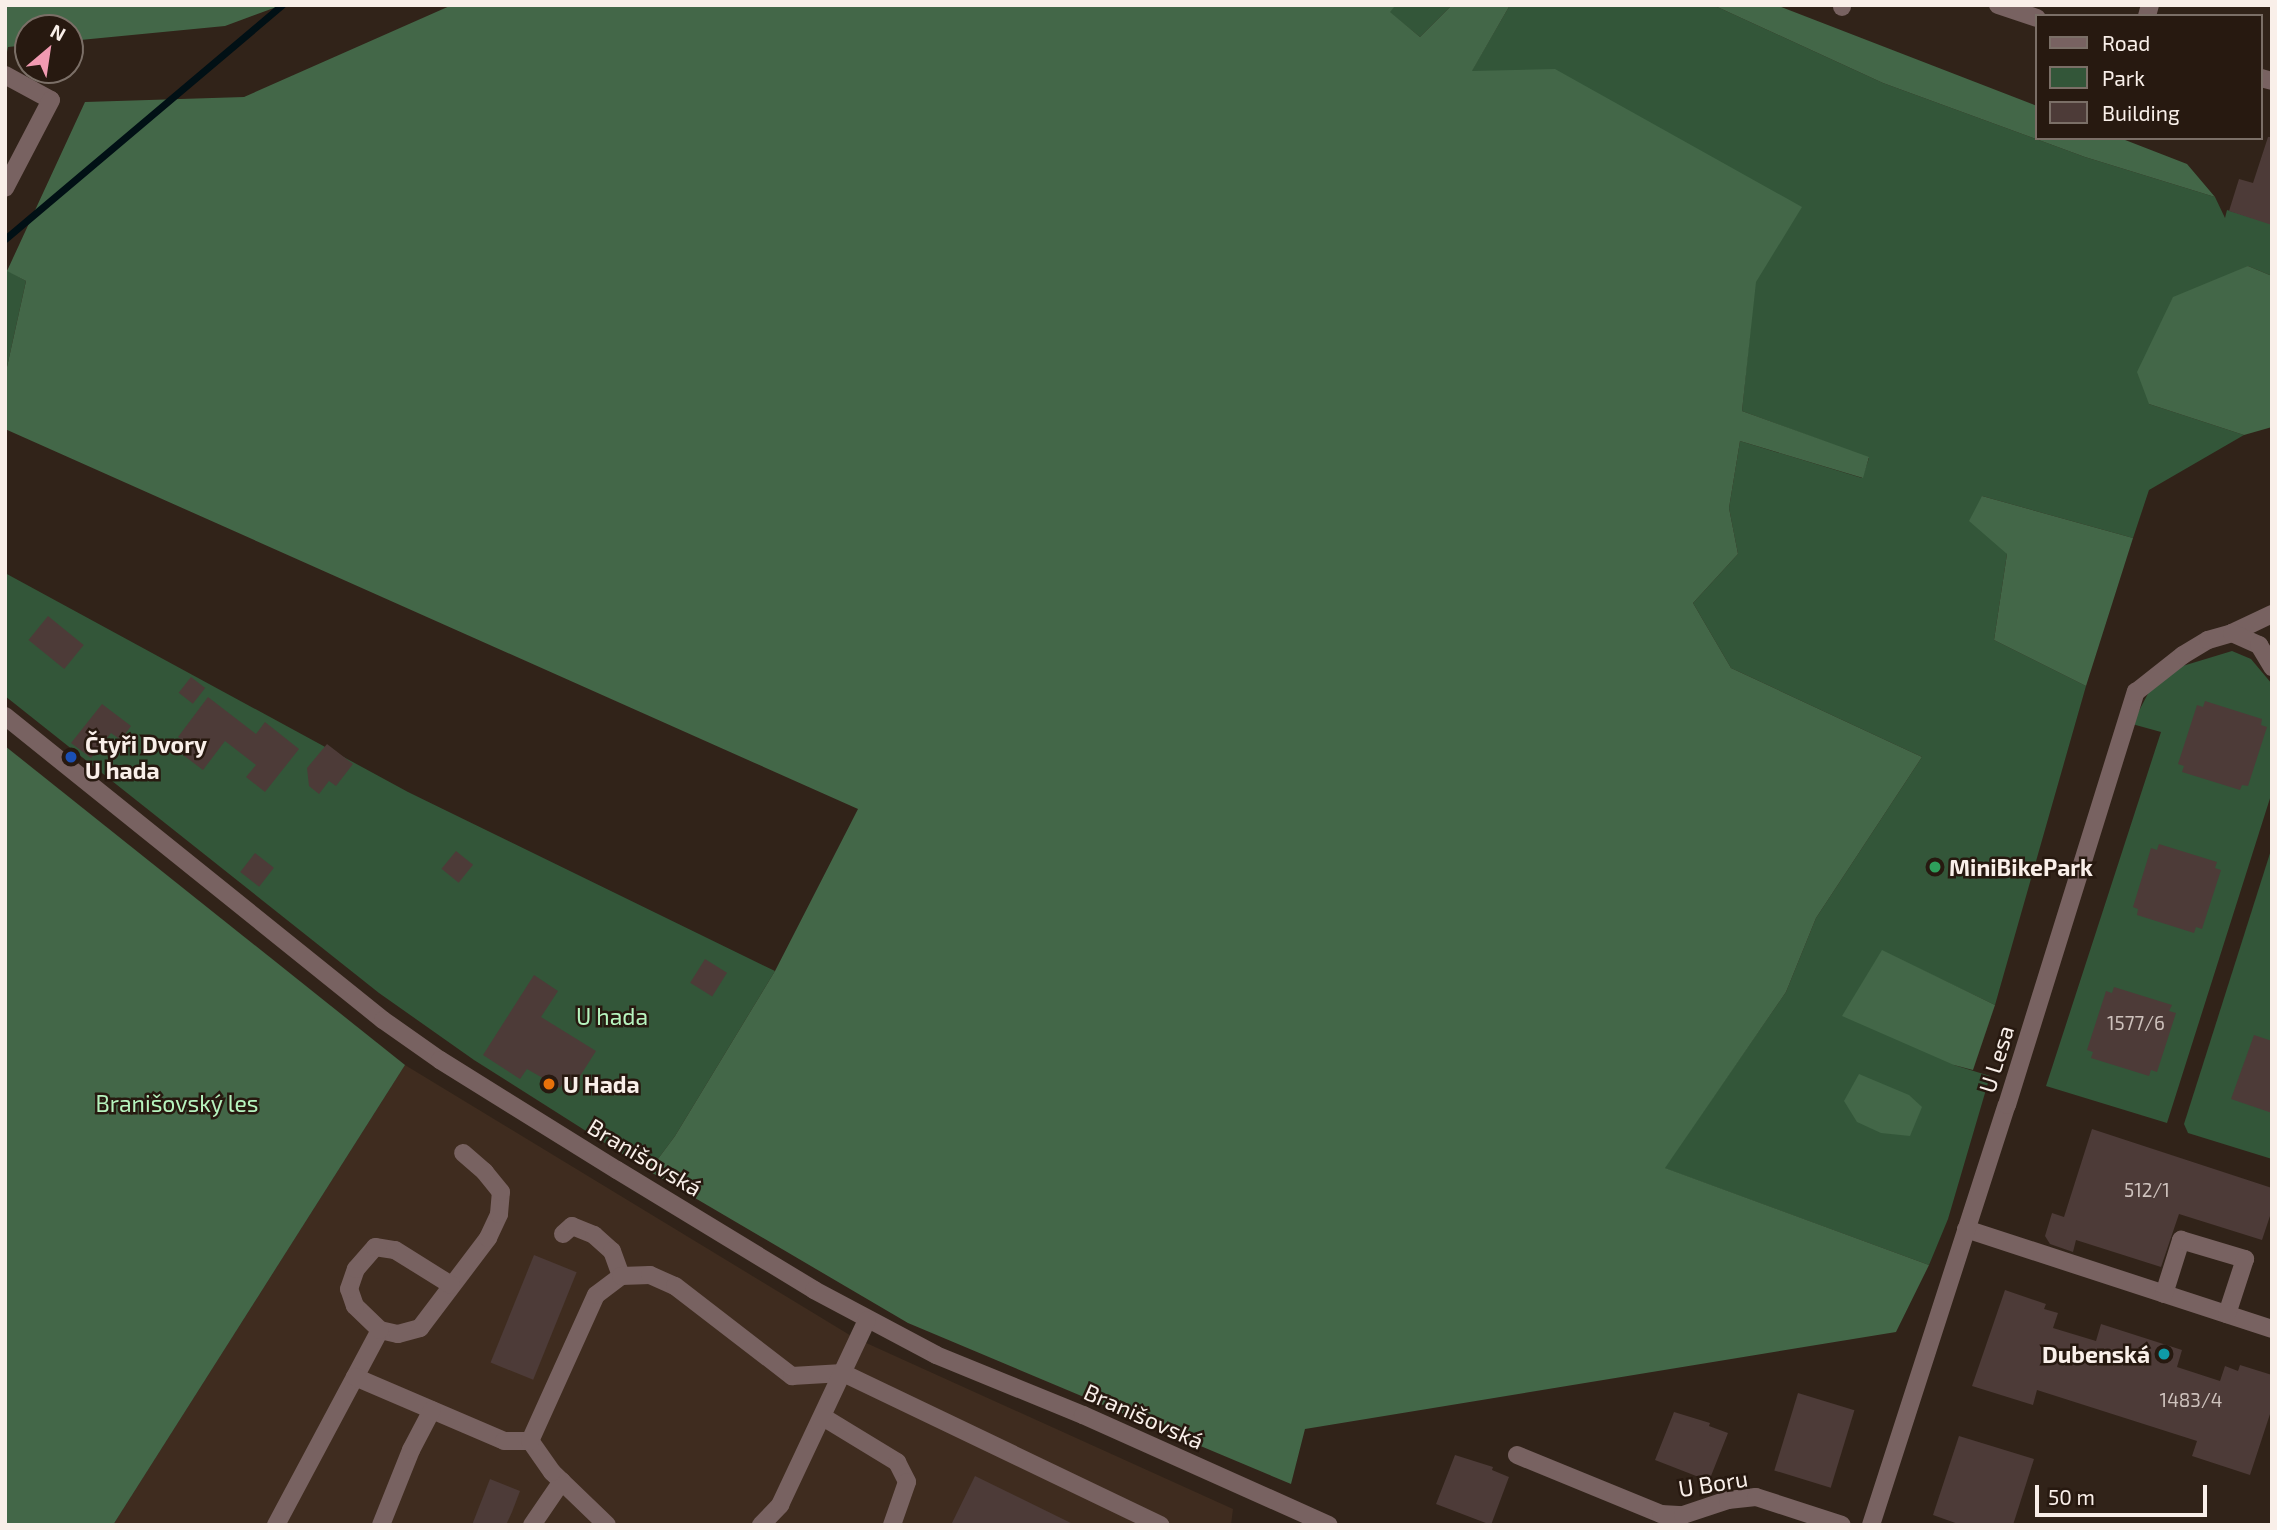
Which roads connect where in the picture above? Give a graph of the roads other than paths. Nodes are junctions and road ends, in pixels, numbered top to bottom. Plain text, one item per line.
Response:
1 (1998, 5) edge
2 (2036, 18) edge
3 (5, 75) edge
4 (5, 188) edge
5 (2272, 614) edge
6 (2232, 633) junction
7 (2272, 667) edge
8 (5, 716) edge
9 (463, 1153) dead end
10 (1966, 1228) junction
11 (563, 1234) dead end
12 (621, 1276) junction
13 (450, 1285) junction
14 (2164, 1294) junction
15 (2227, 1314) junction
16 (867, 1320) junction
17 (2272, 1329) edge
18 (380, 1330) junction
19 (843, 1373) junction
20 (355, 1377) junction
21 (432, 1410) junction
22 (823, 1417) junction
23 (530, 1441) junction
24 (1517, 1455) dead end
25 (562, 1481) junction
26 (1324, 1524) edge
27 (276, 1525) edge
28 (381, 1525) edge
29 (532, 1525) edge
30 (607, 1525) edge
31 (761, 1525) edge
32 (892, 1525) edge
33 (1160, 1525) edge
34 (1842, 1525) edge
35 (1871, 1525) edge

1 - 2 street
3 - 4 street
5 - 6 street
6 - 7 street
6 - 10 street, U Lesa
8 - 16 street, Branišovská
9 - 13 street
10 - 14 street
10 - 35 street, U Lesa
11 - 12 street
12 - 19 street
12 - 23 street
13 - 18 street
13 - 18 street
14 - 15 street
14 - 15 street
15 - 17 street
16 - 19 street
16 - 26 street, Branišovská
18 - 20 street
19 - 22 street
19 - 33 street
20 - 21 street
20 - 27 street
21 - 23 street
21 - 28 street
22 - 31 street
22 - 32 street
23 - 25 street
24 - 34 street, U Boru
25 - 29 street
25 - 30 street

